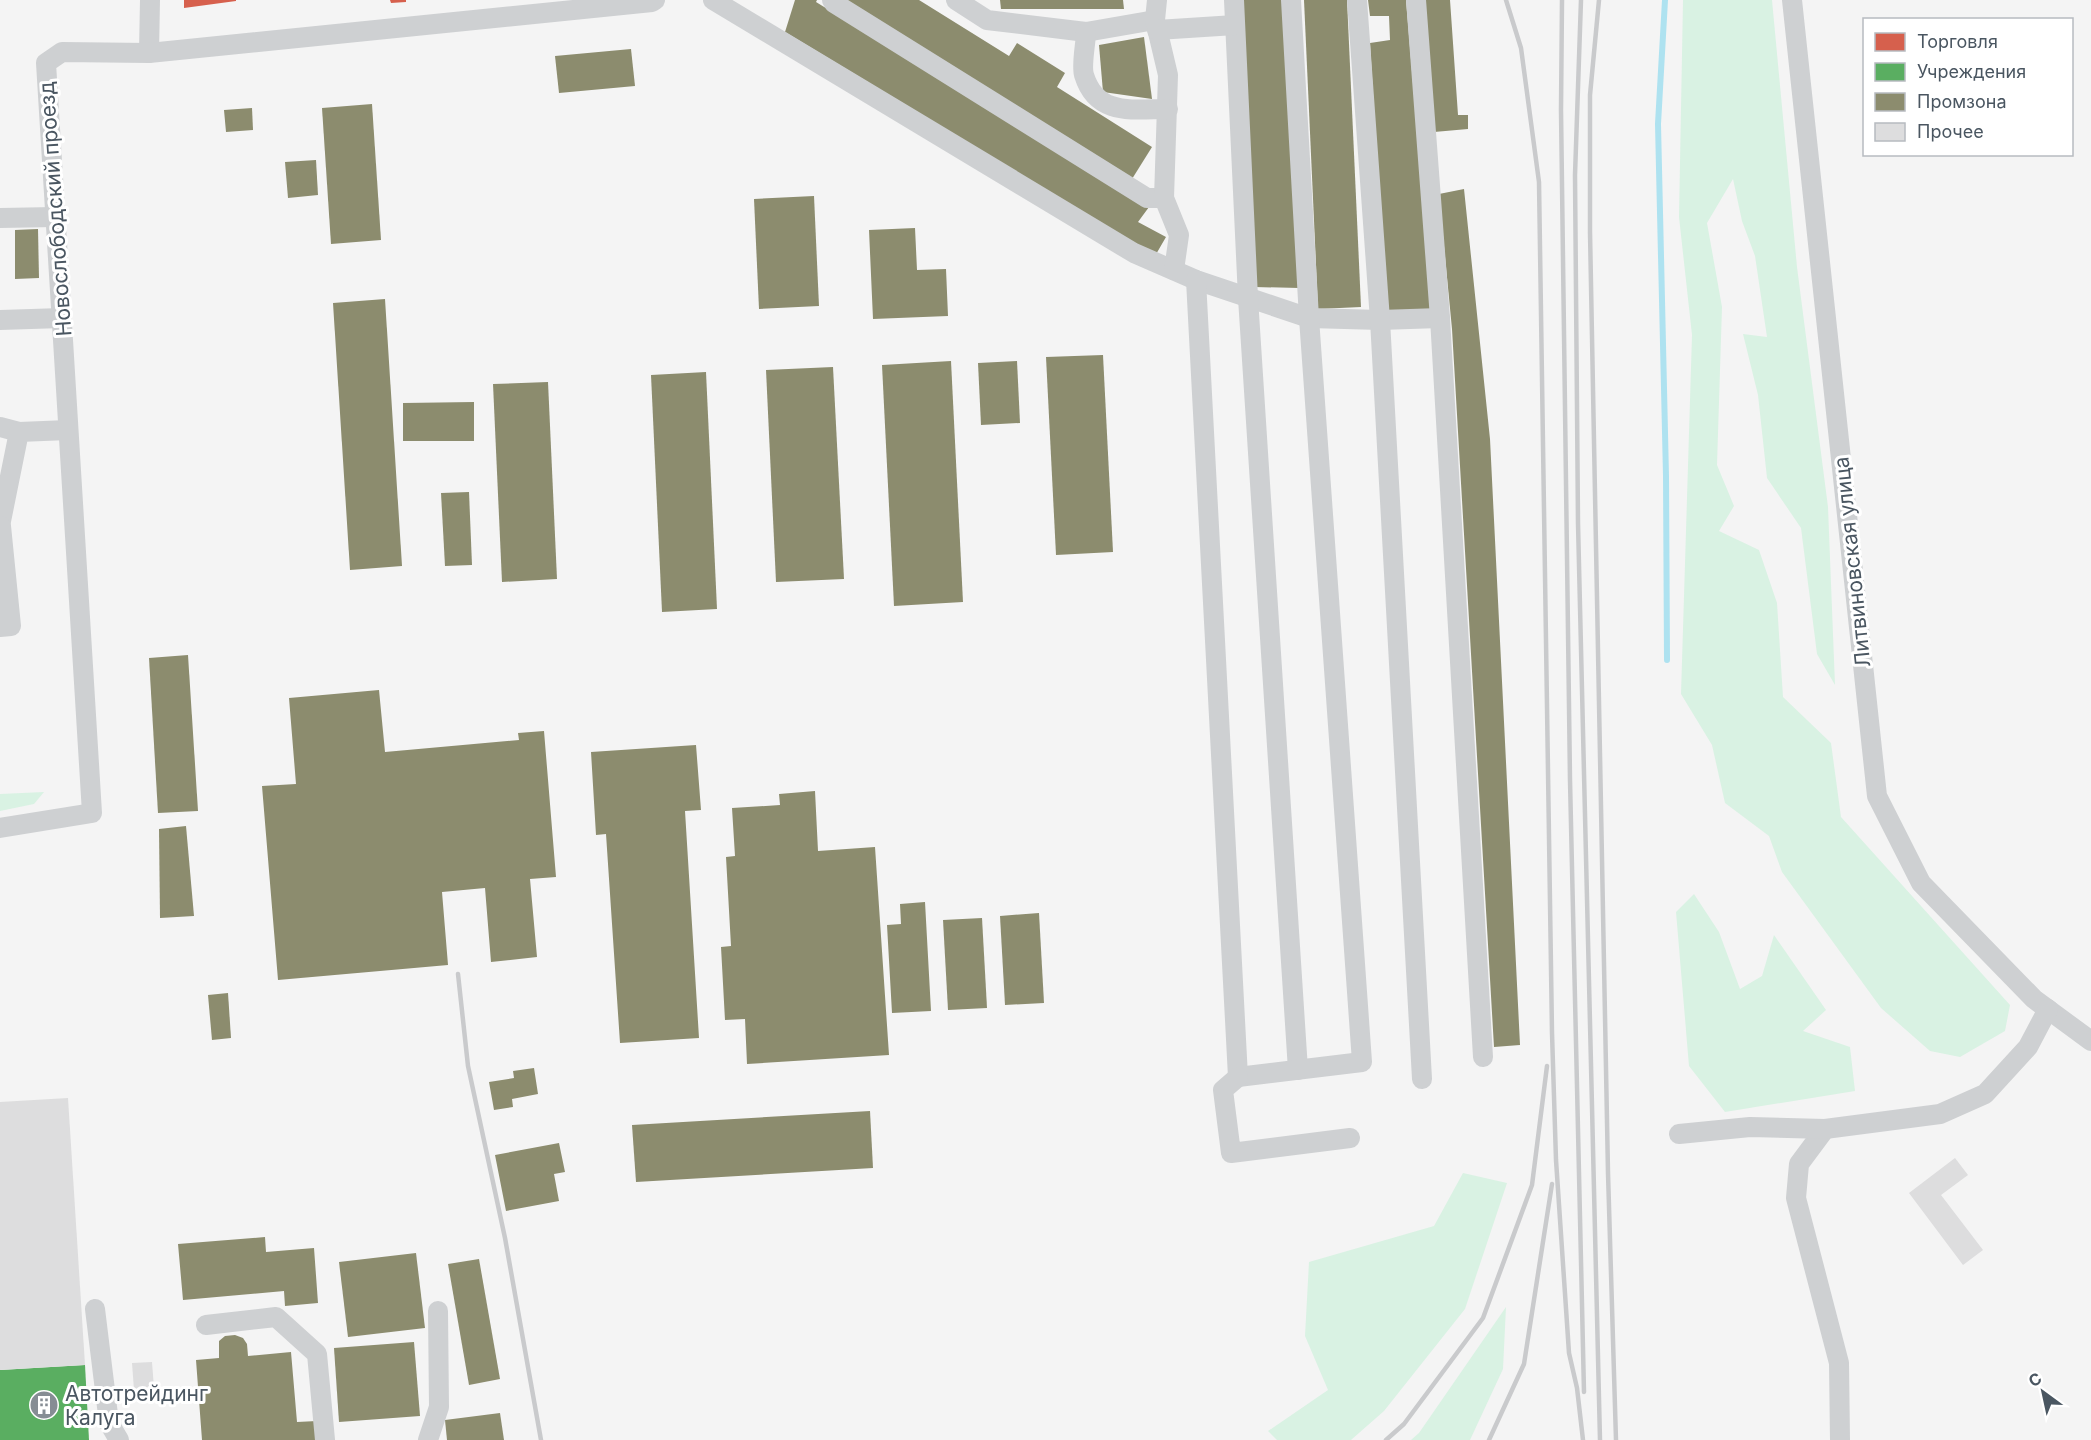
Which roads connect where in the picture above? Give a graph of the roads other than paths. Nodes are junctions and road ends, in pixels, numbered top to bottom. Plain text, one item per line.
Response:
1 (150, 0) edge
2 (655, 0) edge
3 (713, 0) edge
4 (832, 0) edge
5 (956, 0) edge
6 (1157, 0) edge
7 (1234, 0) edge
8 (1291, 0) edge
9 (1357, 0) edge
10 (1416, 0) edge
11 (1792, 0) edge
12 (592, 4) edge
13 (1156, 25) junction
14 (1235, 25) junction
15 (1086, 33) junction
16 (149, 52) junction
17 (1168, 109) junction
18 (1164, 198) junction
19 (55, 217) junction
20 (0, 218) edge
21 (1174, 270) junction
22 (1196, 280) junction
23 (1248, 298) junction
24 (62, 318) junction
25 (1309, 318) junction
26 (1440, 318) junction
27 (0, 320) edge
28 (1380, 320) junction
29 (9, 430) edge
30 (68, 430) junction
31 (1, 526) edge
32 (0, 627) edge
33 (0, 828) edge
34 (2048, 1009) junction
35 (2091, 1041) edge
36 (1483, 1057) dead end
37 (1298, 1070) junction
38 (1238, 1077) junction
39 (1422, 1079) dead end
40 (1825, 1129) junction
41 (1679, 1134) dead end
42 (1350, 1138) dead end
43 (95, 1309) dead end
44 (438, 1311) dead end
45 (206, 1325) dead end
46 (119, 1440) edge
47 (325, 1440) edge
48 (428, 1440) edge
49 (1840, 1440) edge

1 - 16 street
2 - 12 street, Новослободский проезд
3 - 21 street
4 - 18 street
5 - 15 street
6 - 13 street
7 - 14 street
8 - 25 street
9 - 28 street
10 - 26 street
11 - 34 street, Литвиновская улица
12 - 16 street, Новослободский проезд
13 - 14 street
13 - 15 street
13 - 17 street
14 - 23 street
15 - 17 street
16 - 19 street, Новослободский проезд
17 - 18 street
18 - 21 street
19 - 20 street
19 - 24 street, Новослободский проезд
21 - 22 street
22 - 23 street
22 - 38 street
23 - 25 street
23 - 37 street
24 - 27 street
24 - 30 street, Новослободский проезд
25 - 28 street
25 - 37 street
26 - 28 street
26 - 36 street
28 - 39 street
29 - 30 street
29 - 31 street
30 - 33 street, Новослободский проезд
31 - 32 street
34 - 35 street, Литвиновская улица
34 - 40 street
37 - 38 street
38 - 42 street
40 - 41 street
40 - 49 street
43 - 46 street
44 - 48 street
45 - 47 street

